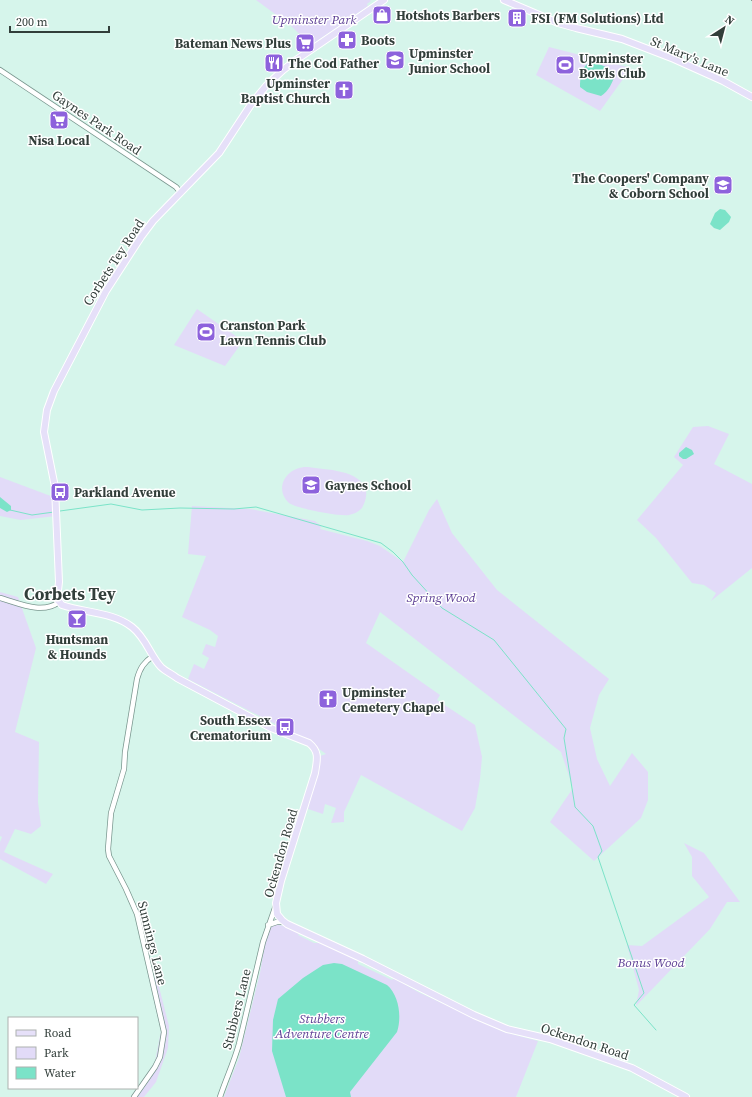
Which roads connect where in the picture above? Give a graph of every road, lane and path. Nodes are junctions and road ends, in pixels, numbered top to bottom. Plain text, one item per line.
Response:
1 (384, 0) edge
2 (504, 0) edge
3 (0, 70) edge
4 (752, 97) edge
5 (181, 193) junction
6 (0, 598) edge
7 (59, 602) junction
8 (153, 656) junction
9 (276, 903) junction
10 (283, 922) junction
11 (268, 925) junction
12 (134, 1097) edge
13 (220, 1097) edge
14 (686, 1097) edge

1 - 5 main road, Corbets Tey Road
2 - 4 main road, St Mary's Lane
3 - 5 street, Gaynes Park Road
5 - 7 main road, Corbets Tey Road
6 - 7 street
7 - 8 main road, Ockendon Road
8 - 9 main road, Ockendon Road
8 - 12 street, Sunnings Lane
9 - 10 main road, Ockendon Road
9 - 11 street, Stubbers Lane
10 - 11 street
10 - 14 main road, Ockendon Road
11 - 13 street, Stubbers Lane

